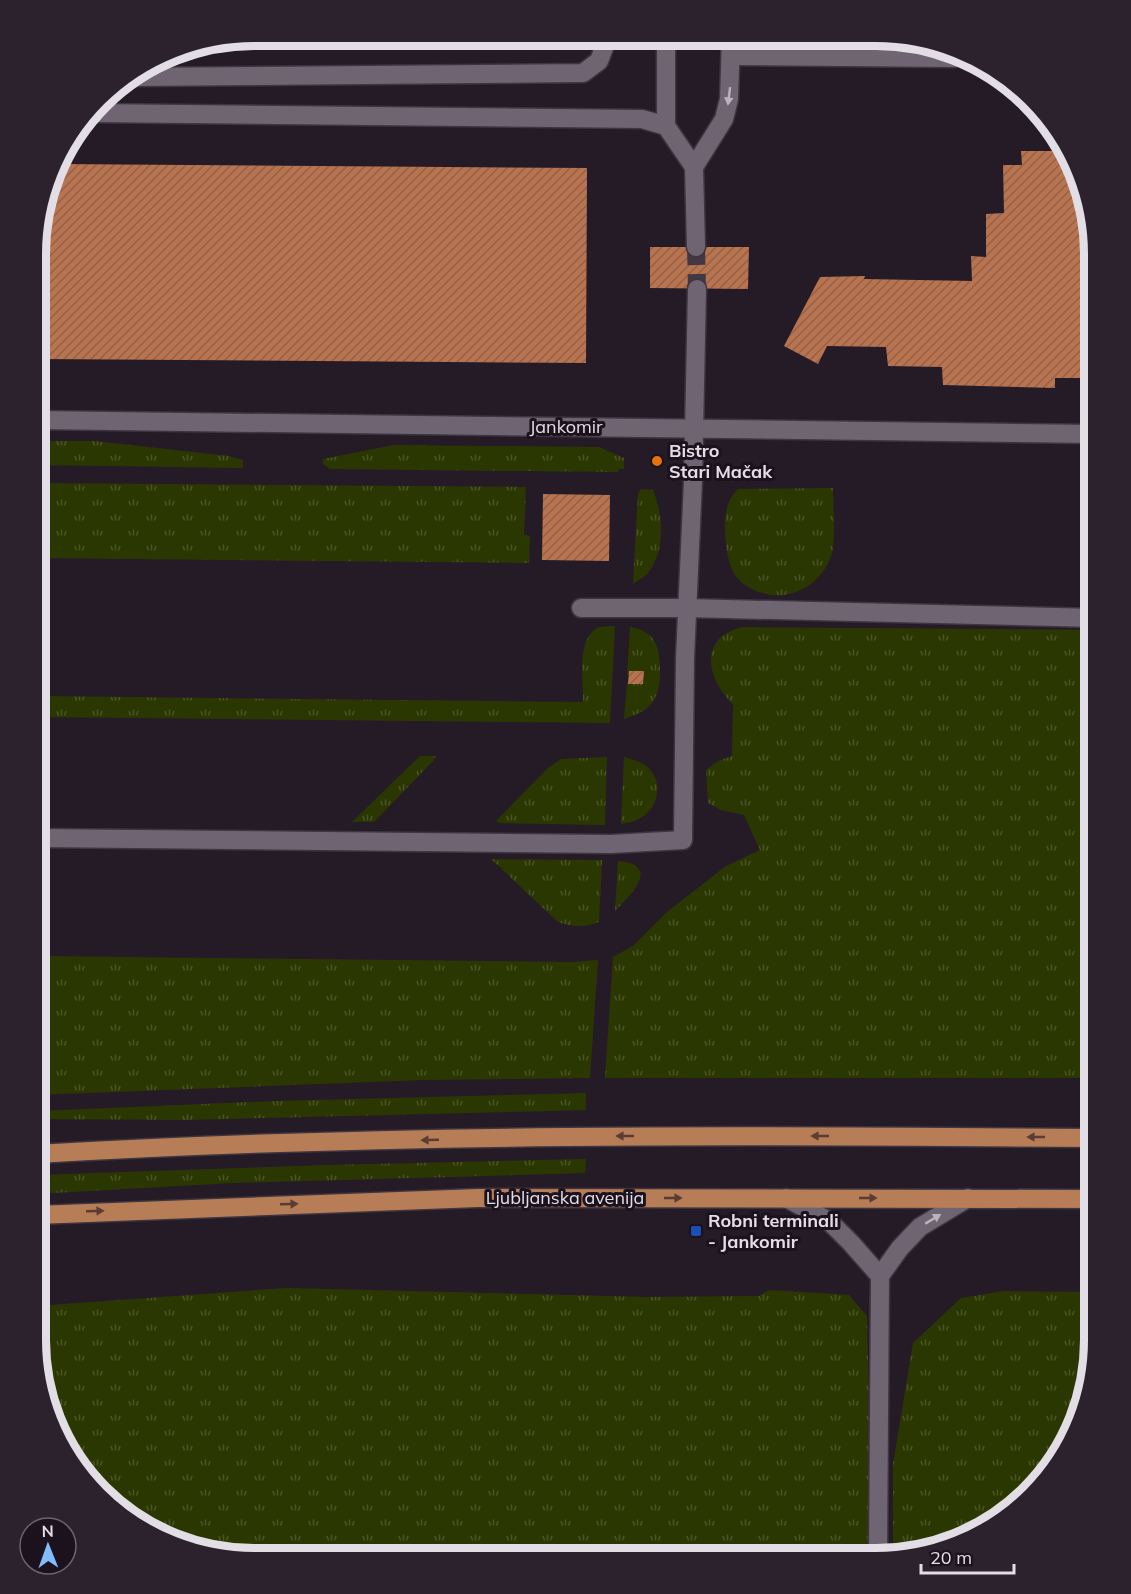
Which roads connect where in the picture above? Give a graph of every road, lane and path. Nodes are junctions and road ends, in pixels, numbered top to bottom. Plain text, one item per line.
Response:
1 (604, 46) edge
2 (666, 46) edge
3 (731, 46) edge
4 (731, 56) junction
5 (943, 58) edge
6 (145, 77) edge
7 (102, 113) edge
8 (666, 126) junction
9 (694, 167) junction
10 (696, 247) tunnel mouth
11 (697, 289) tunnel mouth
12 (46, 420) edge
13 (694, 428) junction
14 (1084, 434) edge
15 (580, 608) dead end
16 (686, 608) junction
17 (1084, 618) edge
18 (46, 838) edge
19 (1084, 1138) edge
20 (46, 1153) edge
21 (786, 1198) junction
22 (968, 1198) junction
23 (1084, 1199) edge
24 (46, 1215) edge
25 (880, 1276) junction
26 (878, 1548) edge

1 - 6 street
2 - 8 street
3 - 4 street
4 - 5 street
4 -> 9 street
7 - 8 street
8 - 9 street
9 - 10 street
11 - 13 street
12 - 13 street, Jankomir
13 - 14 street, Jankomir
13 - 16 street
15 - 16 street
16 - 17 street
16 - 18 street
19 -> 20 main road
21 -> 22 main road, Ljubljanska avenija
24 -> 21 main road, Ljubljanska avenija
21 - 25 street
22 - 23 main road, Ljubljanska avenija
25 -> 22 street
25 - 26 street

